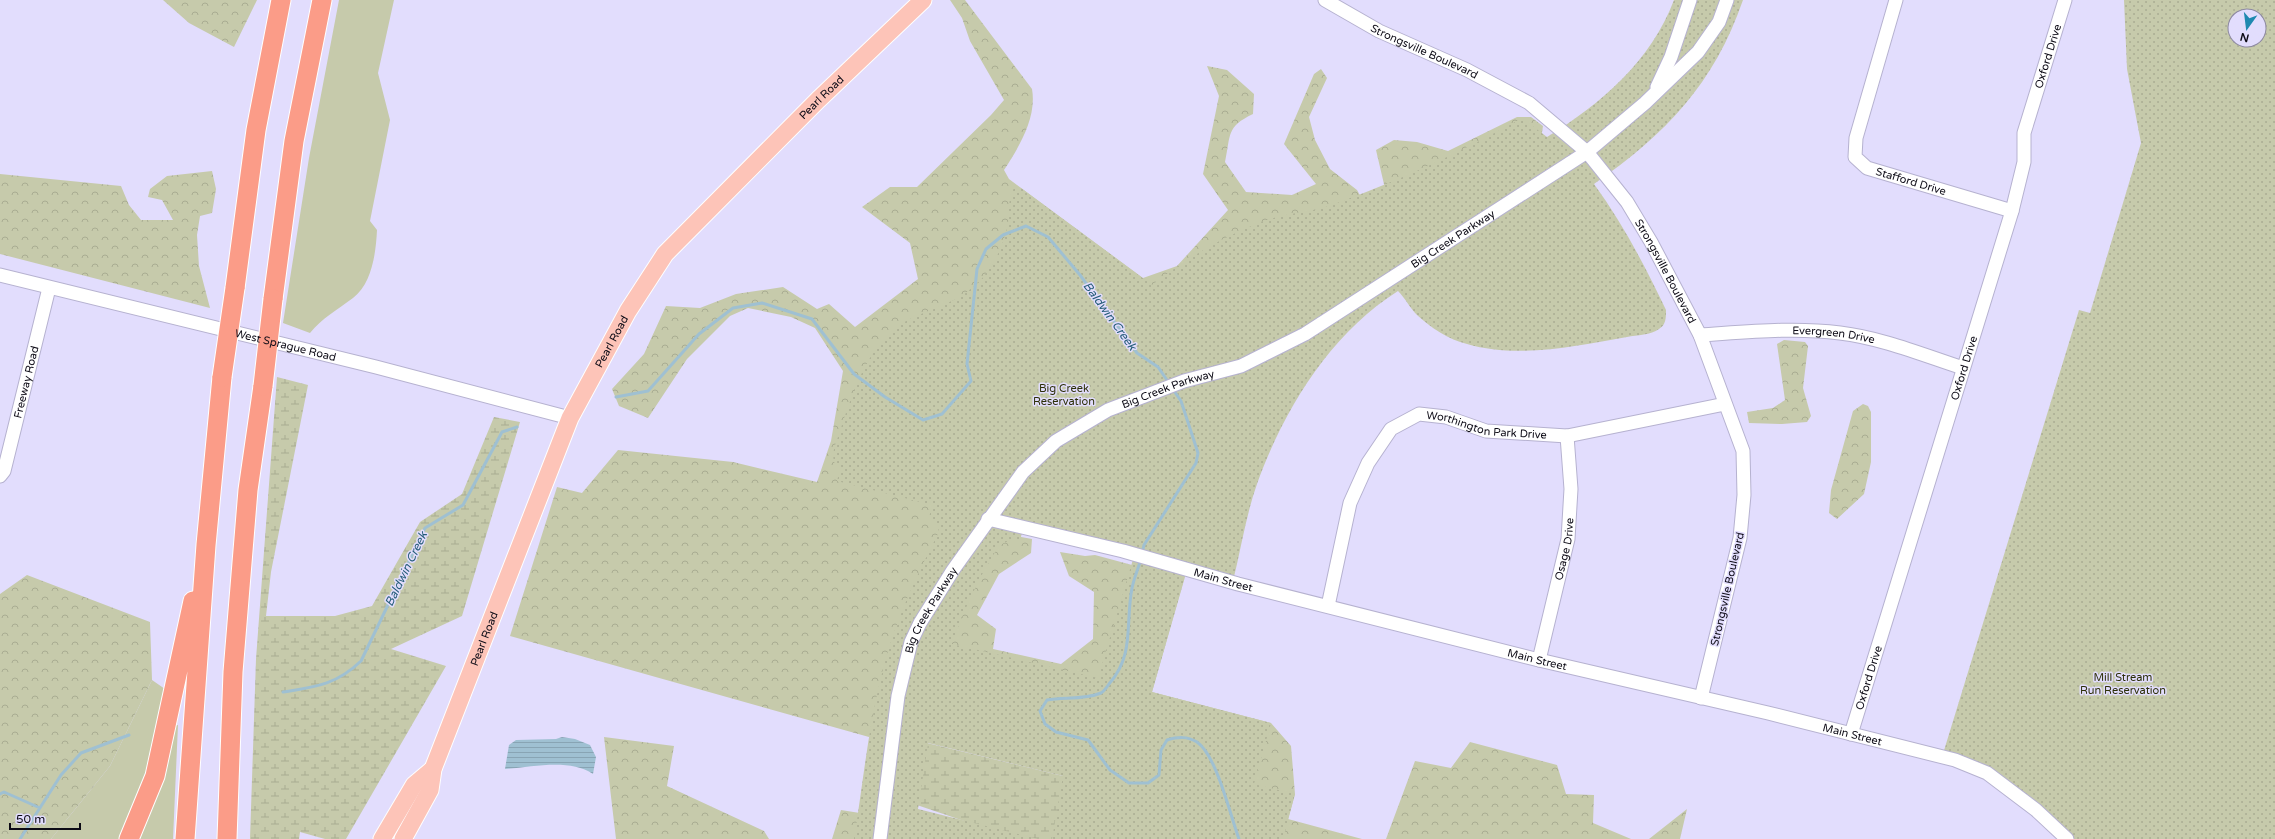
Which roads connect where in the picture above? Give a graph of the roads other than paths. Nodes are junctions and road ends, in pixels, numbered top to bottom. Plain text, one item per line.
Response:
1 (281, 0) edge
2 (322, 0) edge
3 (923, 0) edge
4 (1325, 0) edge
5 (1690, 0) edge
6 (1727, 0) edge
7 (1896, 0) edge
8 (2065, 0) edge
9 (1654, 94) junction
10 (1587, 152) junction
11 (2012, 211) junction
12 (0, 275) edge
13 (49, 288) junction
14 (1700, 334) junction
15 (1963, 368) junction
16 (1725, 404) junction
17 (570, 418) junction
18 (1566, 436) junction
19 (0, 476) edge
20 (988, 519) junction
21 (206, 545) junction
22 (1328, 606) junction
23 (1539, 660) junction
24 (1701, 698) junction
25 (1852, 734) junction
26 (433, 769) junction
27 (230, 774) junction
28 (129, 839) edge
29 (185, 839) edge
30 (227, 839) edge
31 (233, 839) edge
32 (382, 839) edge
33 (403, 839) edge
34 (880, 839) edge
35 (2067, 839) edge

1 - 21 highway, bridge
2 - 27 highway, bridge
3 - 17 main road, Pearl Road
4 - 10 street, Strongsville Boulevard
5 - 9 street, Big Creek Parkway
6 - 9 street, Big Creek Parkway
7 - 11 street, Stafford Drive
8 - 11 street, Oxford Drive
9 - 10 street, Big Creek Parkway
10 - 14 street, Strongsville Boulevard
10 - 20 street, Big Creek Parkway
11 - 15 street, Oxford Drive
12 - 13 street, West Sprague Road
13 - 17 street, West Sprague Road
13 - 19 street, Freeway Road
14 - 15 street, Evergreen Drive
14 - 16 street, Strongsville Boulevard
15 - 25 street, Oxford Drive
16 - 18 street, Worthington Park Drive
16 - 24 street, Strongsville Boulevard
17 - 26 main road, Pearl Road
18 - 22 street, Worthington Park Drive
18 - 23 street, Osage Drive
20 - 22 street, Main Street
20 - 34 street, Big Creek Parkway
21 - 28 highway
21 - 29 highway
22 - 23 street, Main Street
23 - 24 street, Main Street
24 - 25 street, Main Street
25 - 35 street, Main Street
26 - 32 main road, Pearl Road
26 - 33 main road, Pearl Road
27 - 30 highway
27 - 31 highway

